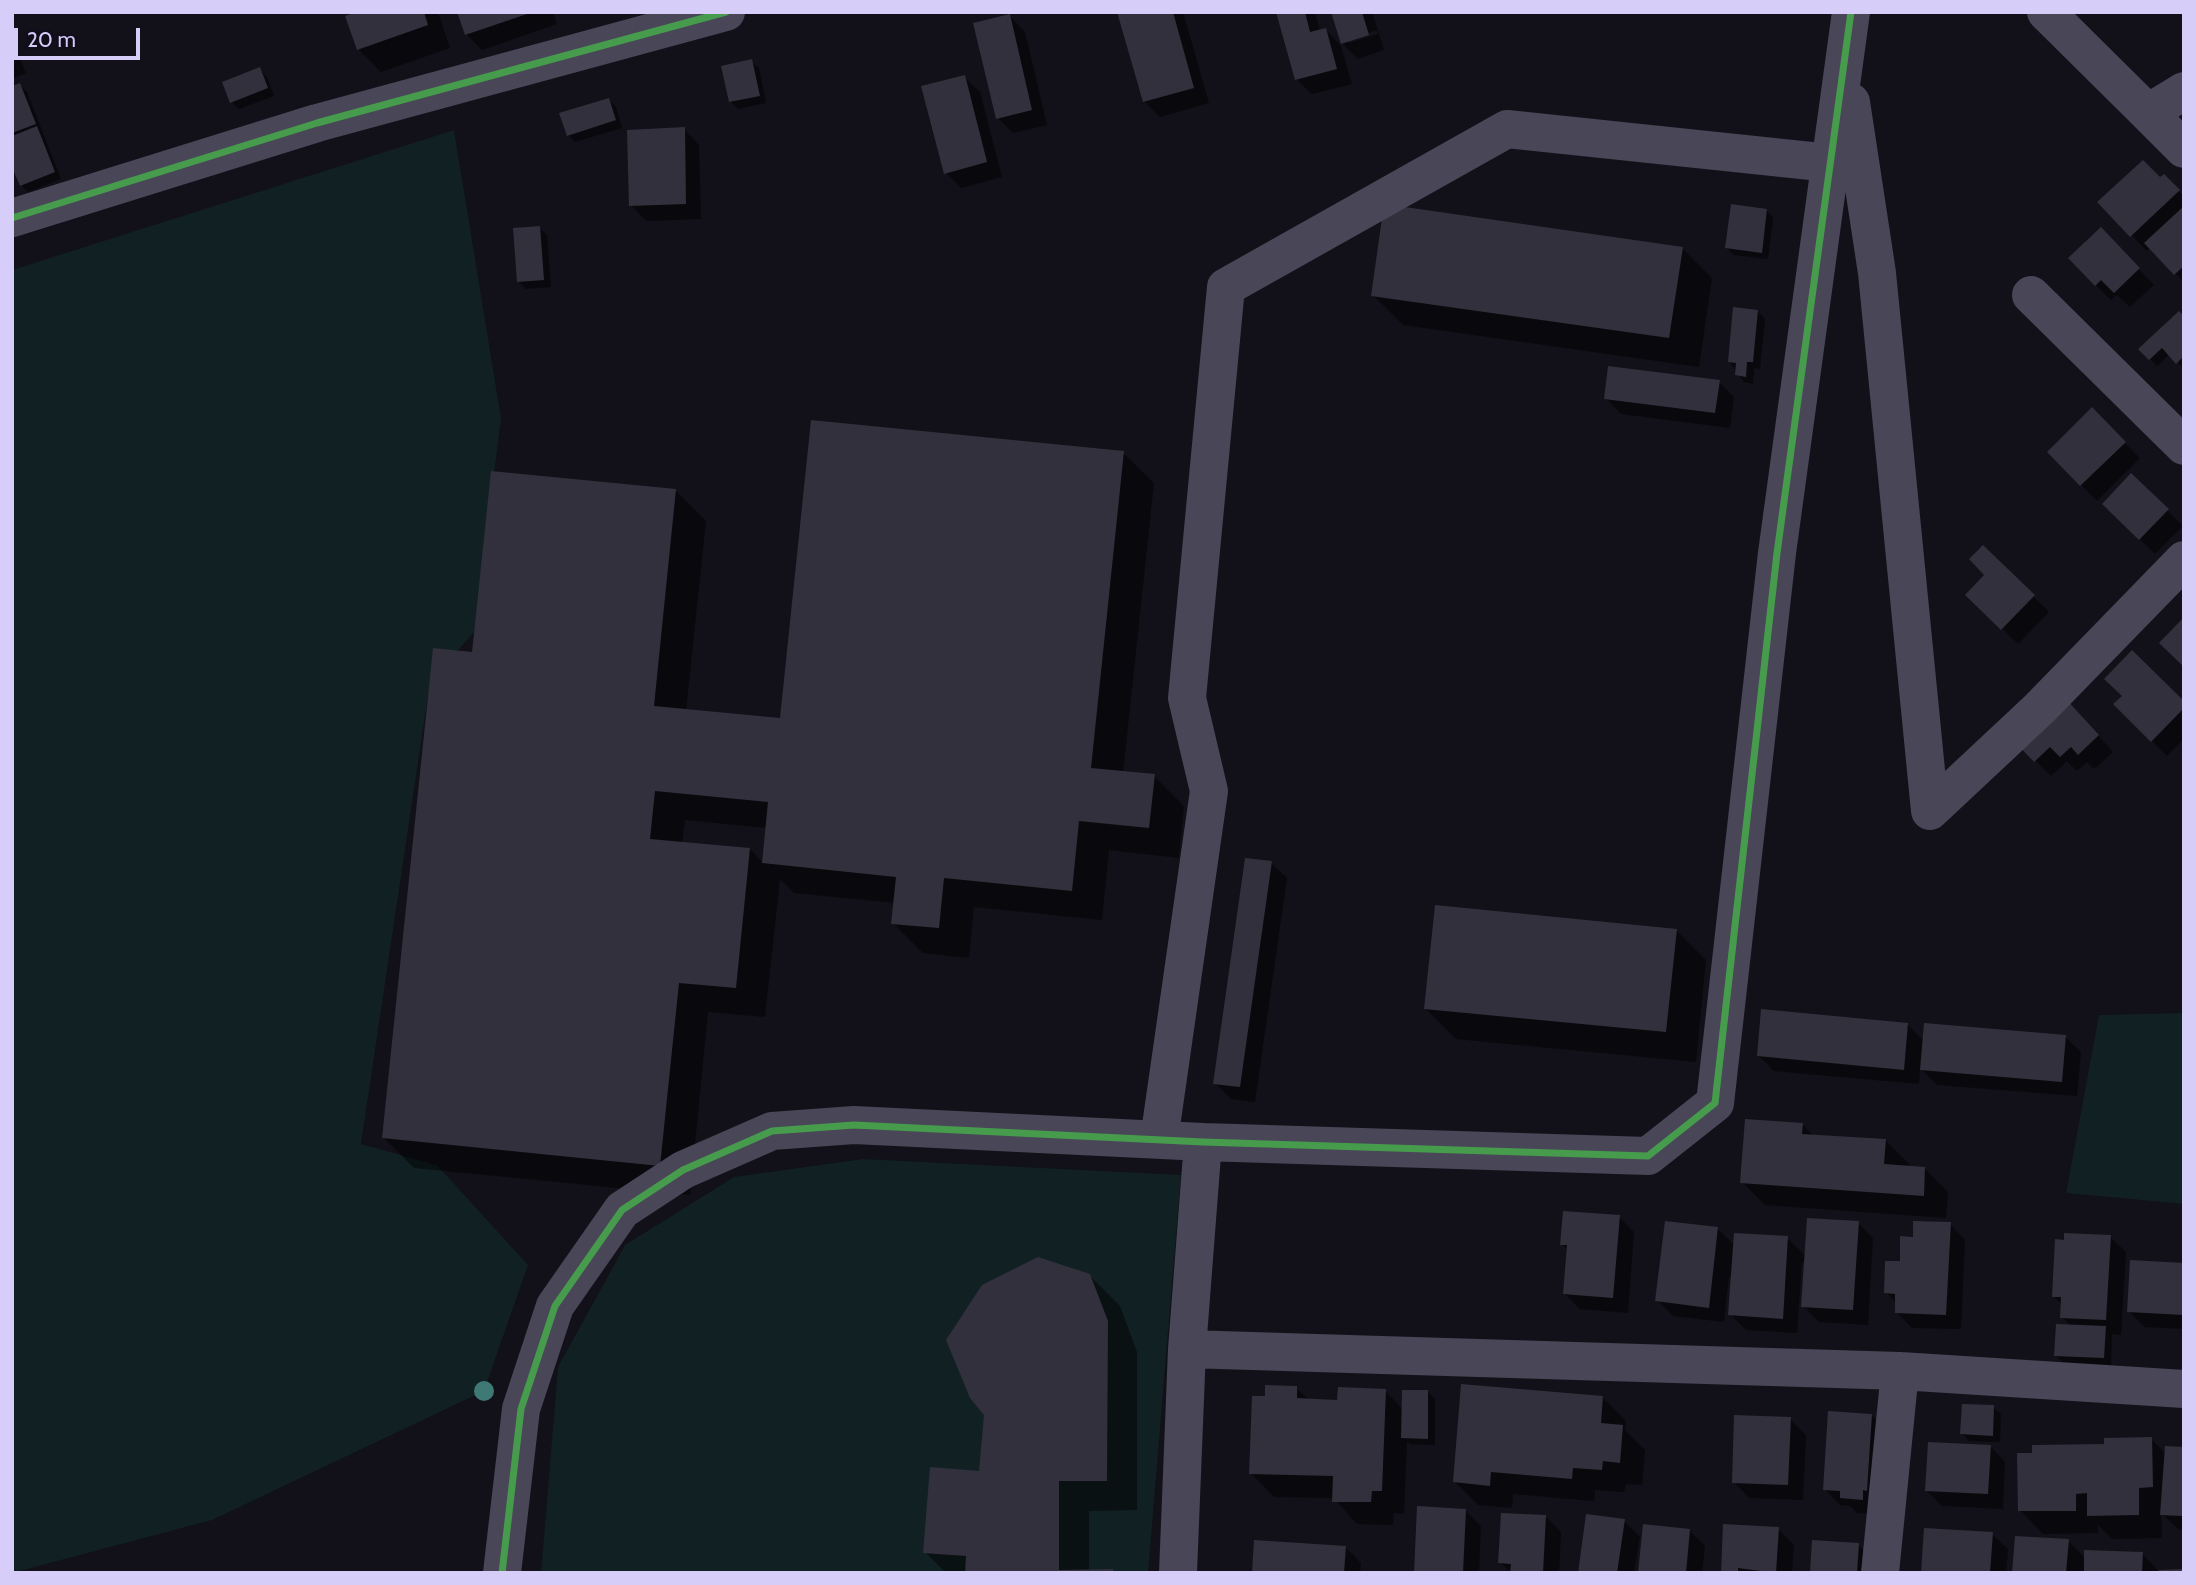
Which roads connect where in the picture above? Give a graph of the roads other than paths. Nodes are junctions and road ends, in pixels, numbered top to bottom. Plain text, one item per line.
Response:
1 (1851, 12) edge
2 (2046, 12) edge
3 (705, 15) edge
4 (1844, 58) junction
5 (2184, 91) edge
6 (2148, 113) junction
7 (2184, 149) edge
8 (1830, 163) junction
9 (12, 219) edge
10 (2031, 295) dead end
11 (2184, 446) edge
12 (2184, 560) edge
13 (1159, 1140) junction
14 (1203, 1142) junction
15 (1187, 1349) junction
16 (1900, 1371) junction
17 (2184, 1389) edge
18 (502, 1573) edge
19 (1178, 1573) edge
20 (1880, 1573) edge

1 - 4 street
2 - 6 street
3 - 9 street
4 - 8 street
4 - 12 street
5 - 6 street
6 - 7 street
8 - 13 street
8 - 14 street
10 - 11 street
13 - 14 street
13 - 18 street
14 - 15 street
15 - 16 street
15 - 19 street
16 - 17 street
16 - 20 street

